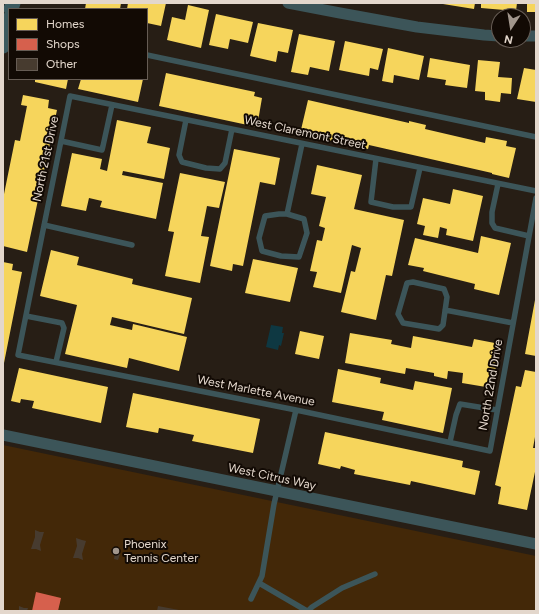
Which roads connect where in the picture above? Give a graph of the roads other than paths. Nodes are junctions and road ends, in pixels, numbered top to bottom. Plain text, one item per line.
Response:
1 (288, 3) edge
2 (7, 24) edge
3 (491, 35) edge
4 (3, 46) edge
5 (148, 55) edge
6 (70, 96) joint
7 (112, 105) junction
8 (186, 120) junction
9 (232, 129) junction
10 (536, 136) edge
11 (61, 141) junction
12 (302, 144) junction
13 (376, 159) junction
14 (420, 168) junction
15 (498, 184) junction
16 (536, 192) edge
17 (536, 198) edge
18 (287, 214) junction
19 (44, 225) junction
20 (529, 236) junction
21 (132, 245) dead end
22 (445, 310) junction
23 (26, 316) junction
24 (513, 323) junction
25 (18, 355) joint
26 (56, 362) junction
27 (296, 410) junction
28 (497, 410) junction
29 (3, 435) edge
30 (450, 442) junction
31 (490, 451) joint
32 (277, 491) junction
33 (536, 544) edge
34 (375, 574) dead end
35 (259, 583) junction
36 (251, 599) dead end
37 (308, 611) edge

1 - 3 street
2 - 4 street
5 - 10 lane
6 - 7 lane, West Claremont Street
6 - 11 lane, North 21st Drive
7 - 8 lane, West Claremont Street
7 - 11 lane
8 - 9 lane, West Claremont Street
8 - 9 lane
9 - 12 lane, West Claremont Street
11 - 19 lane, North 21st Drive
12 - 13 lane, West Claremont Street
12 - 18 lane
13 - 14 lane, West Claremont Street
13 - 14 lane
14 - 15 lane, West Claremont Street
15 - 16 lane, West Claremont Street
15 - 20 lane
17 - 20 lane, North 22nd Drive
18 - 18 lane
19 - 21 lane
19 - 23 lane, North 21st Drive
20 - 24 lane, North 22nd Drive
22 - 22 lane
22 - 24 lane
23 - 25 lane, North 21st Drive
23 - 26 lane
24 - 28 lane, North 22nd Drive
25 - 26 lane, West Marlette Avenue
26 - 27 lane, West Marlette Avenue
27 - 30 lane, West Marlette Avenue
27 - 32 lane
28 - 30 lane
28 - 31 lane, North 22nd Drive
29 - 32 street, West Citrus Way
30 - 31 lane, West Marlette Avenue
32 - 33 street, West Citrus Way
32 - 35 lane
34 - 37 lane
35 - 36 lane
35 - 37 lane

